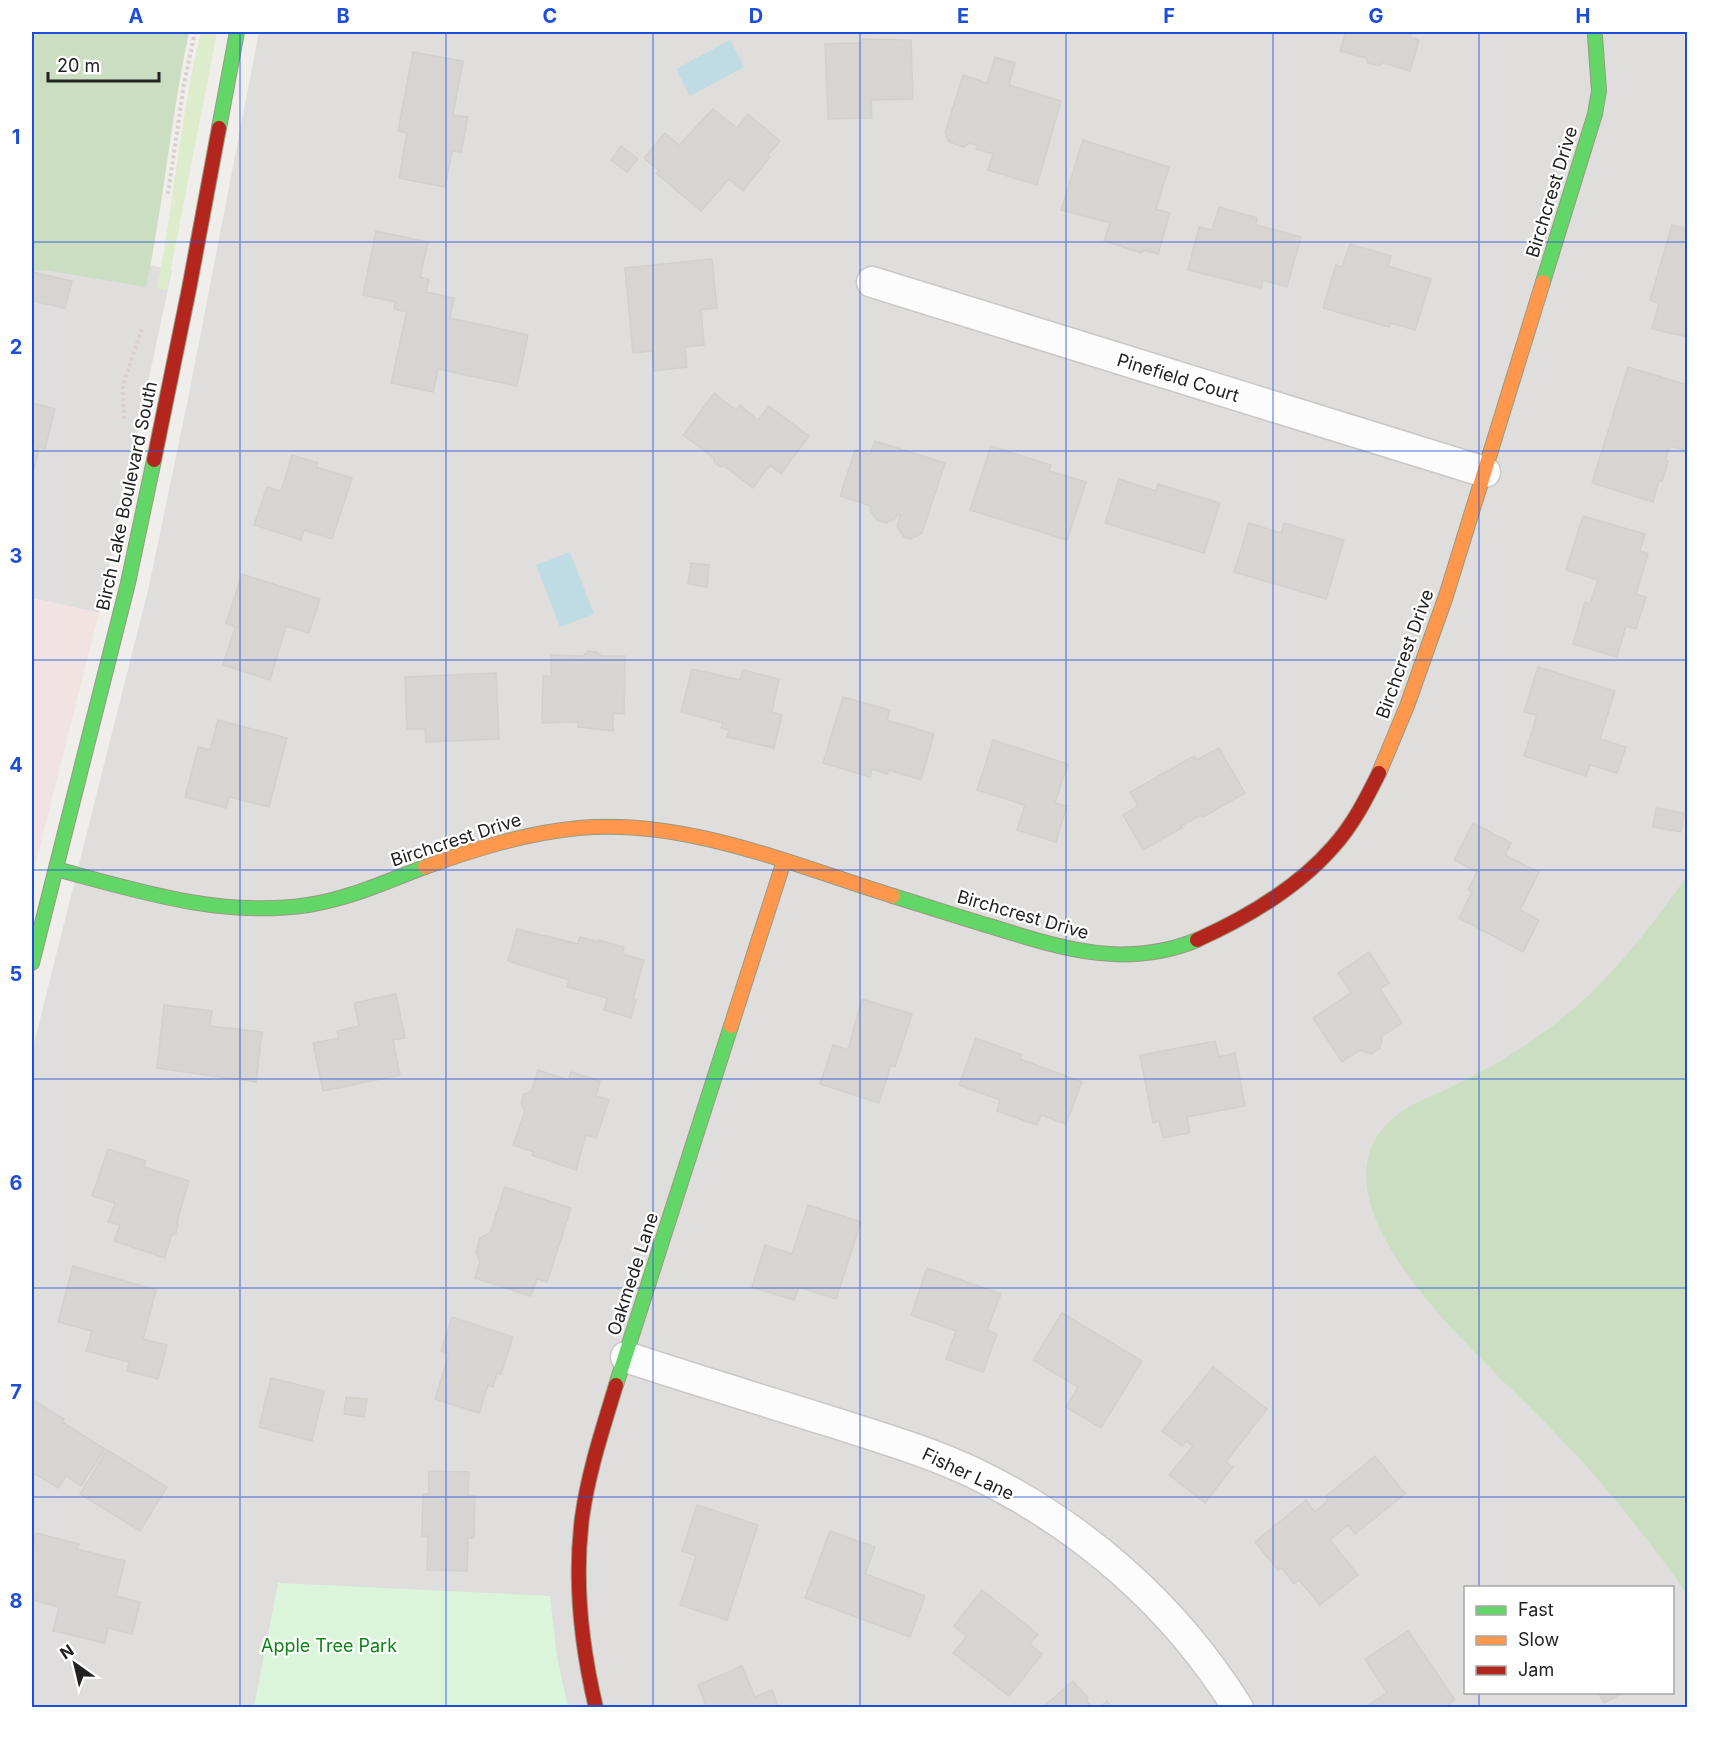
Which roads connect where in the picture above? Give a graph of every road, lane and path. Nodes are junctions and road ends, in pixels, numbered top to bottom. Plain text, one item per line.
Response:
1 (237, 32) edge
2 (1595, 36) dead end
3 (872, 282) dead end
4 (1485, 472) junction
5 (784, 861) junction
6 (56, 869) junction
7 (32, 963) edge
8 (626, 1357) junction
9 (596, 1707) edge
10 (1238, 1707) edge

1 - 6 street, Birch Lake Boulevard South
2 - 4 street, Birchcrest Drive
3 - 4 street, Pinefield Court
4 - 5 street, Birchcrest Drive
5 - 6 street, Birchcrest Drive
5 - 8 street, Oakmede Lane
6 - 7 street, Birch Lake Boulevard South
8 - 9 street, Oakmede Lane
8 - 10 street, Fisher Lane

